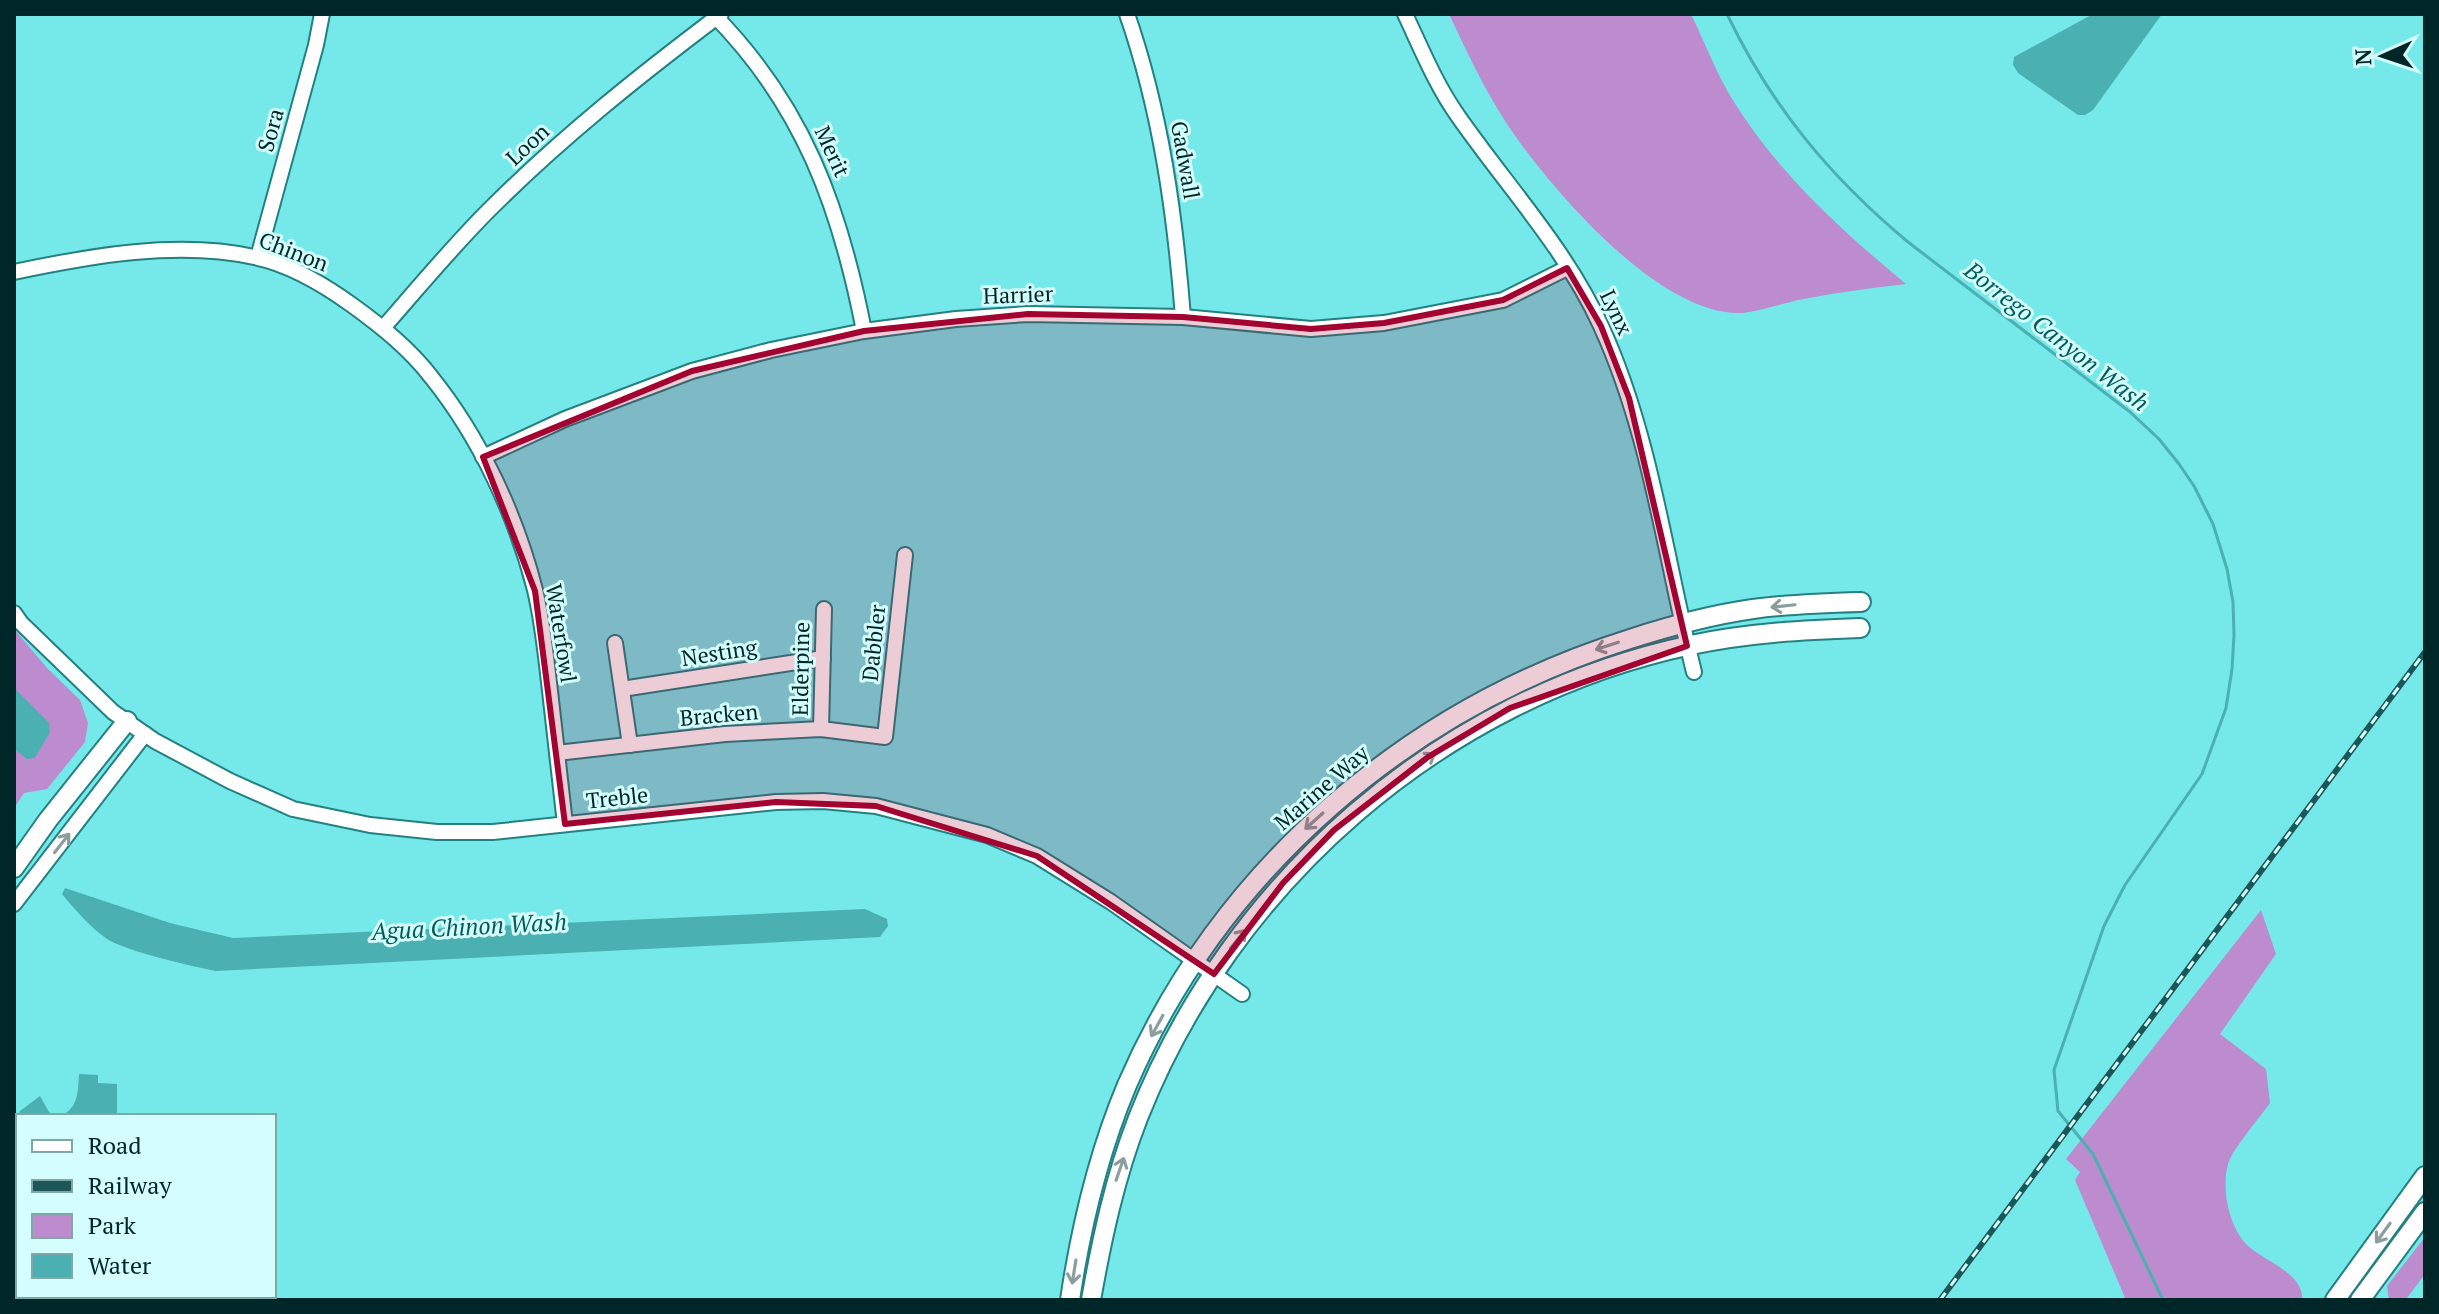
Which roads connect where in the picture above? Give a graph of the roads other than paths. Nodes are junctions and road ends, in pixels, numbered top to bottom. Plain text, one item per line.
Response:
1 (322, 14) edge
2 (1127, 14) edge
3 (1405, 14) edge
4 (717, 15) edge
5 (258, 257) junction
6 (1567, 268) junction
7 (14, 272) edge
8 (1183, 317) junction
9 (383, 328) junction
10 (864, 331) junction
11 (483, 457) junction
12 (905, 555) dead end
13 (1861, 602) dead end
14 (824, 609) dead end
15 (14, 613) edge
16 (1682, 623) junction
17 (1860, 628) dead end
18 (615, 643) dead end
19 (1687, 646) junction
20 (823, 658) junction
21 (1694, 672) dead end
22 (622, 689) junction
23 (127, 721) junction
24 (821, 729) junction
25 (145, 734) junction
26 (885, 737) joint
27 (630, 745) junction
28 (557, 753) junction
29 (565, 824) junction
30 (14, 868) edge
31 (14, 904) edge
32 (1195, 961) junction
33 (1214, 974) junction
34 (1242, 994) dead end
35 (2425, 1176) edge
36 (2425, 1212) edge
37 (2349, 1297) edge
38 (1070, 1300) edge
39 (1091, 1300) edge

1 - 5 street, Sora
2 - 8 street, Gadwall
3 - 6 street, Lynx
4 - 9 street, Loon
4 - 10 street, Merit
5 - 7 street, Chinon
5 - 9 street, Chinon
6 - 8 street, Harrier
6 - 16 street, Lynx
8 - 10 street, Harrier
9 - 11 street, Chinon
10 - 11 street, Harrier
11 - 28 street, Waterfowl
12 - 26 street, Dabbler
13 -> 16 main road, Marine Way
14 - 20 street, Elderpine
15 - 23 street, Treble
16 - 19 street, Lynx
16 -> 32 main road, Marine Way
17 - 19 main road, Marine Way
18 - 22 street
19 - 21 street, Lynx
33 -> 19 main road, Marine Way
20 - 22 street, Nesting
20 - 24 street, Elderpine
22 - 27 street
23 - 25 street, Treble
23 - 30 main road
24 - 26 street, Bracken
24 - 27 street, Bracken
25 - 29 street, Treble
31 -> 25 street
27 - 28 street, Bracken
28 - 29 street, Waterfowl
29 - 32 street, Treble
32 - 33 street, Treble
32 -> 38 main road, Marine Way
33 - 34 street, Treble
39 -> 33 main road, Marine Way
35 -> 37 main road
36 - 37 main road

